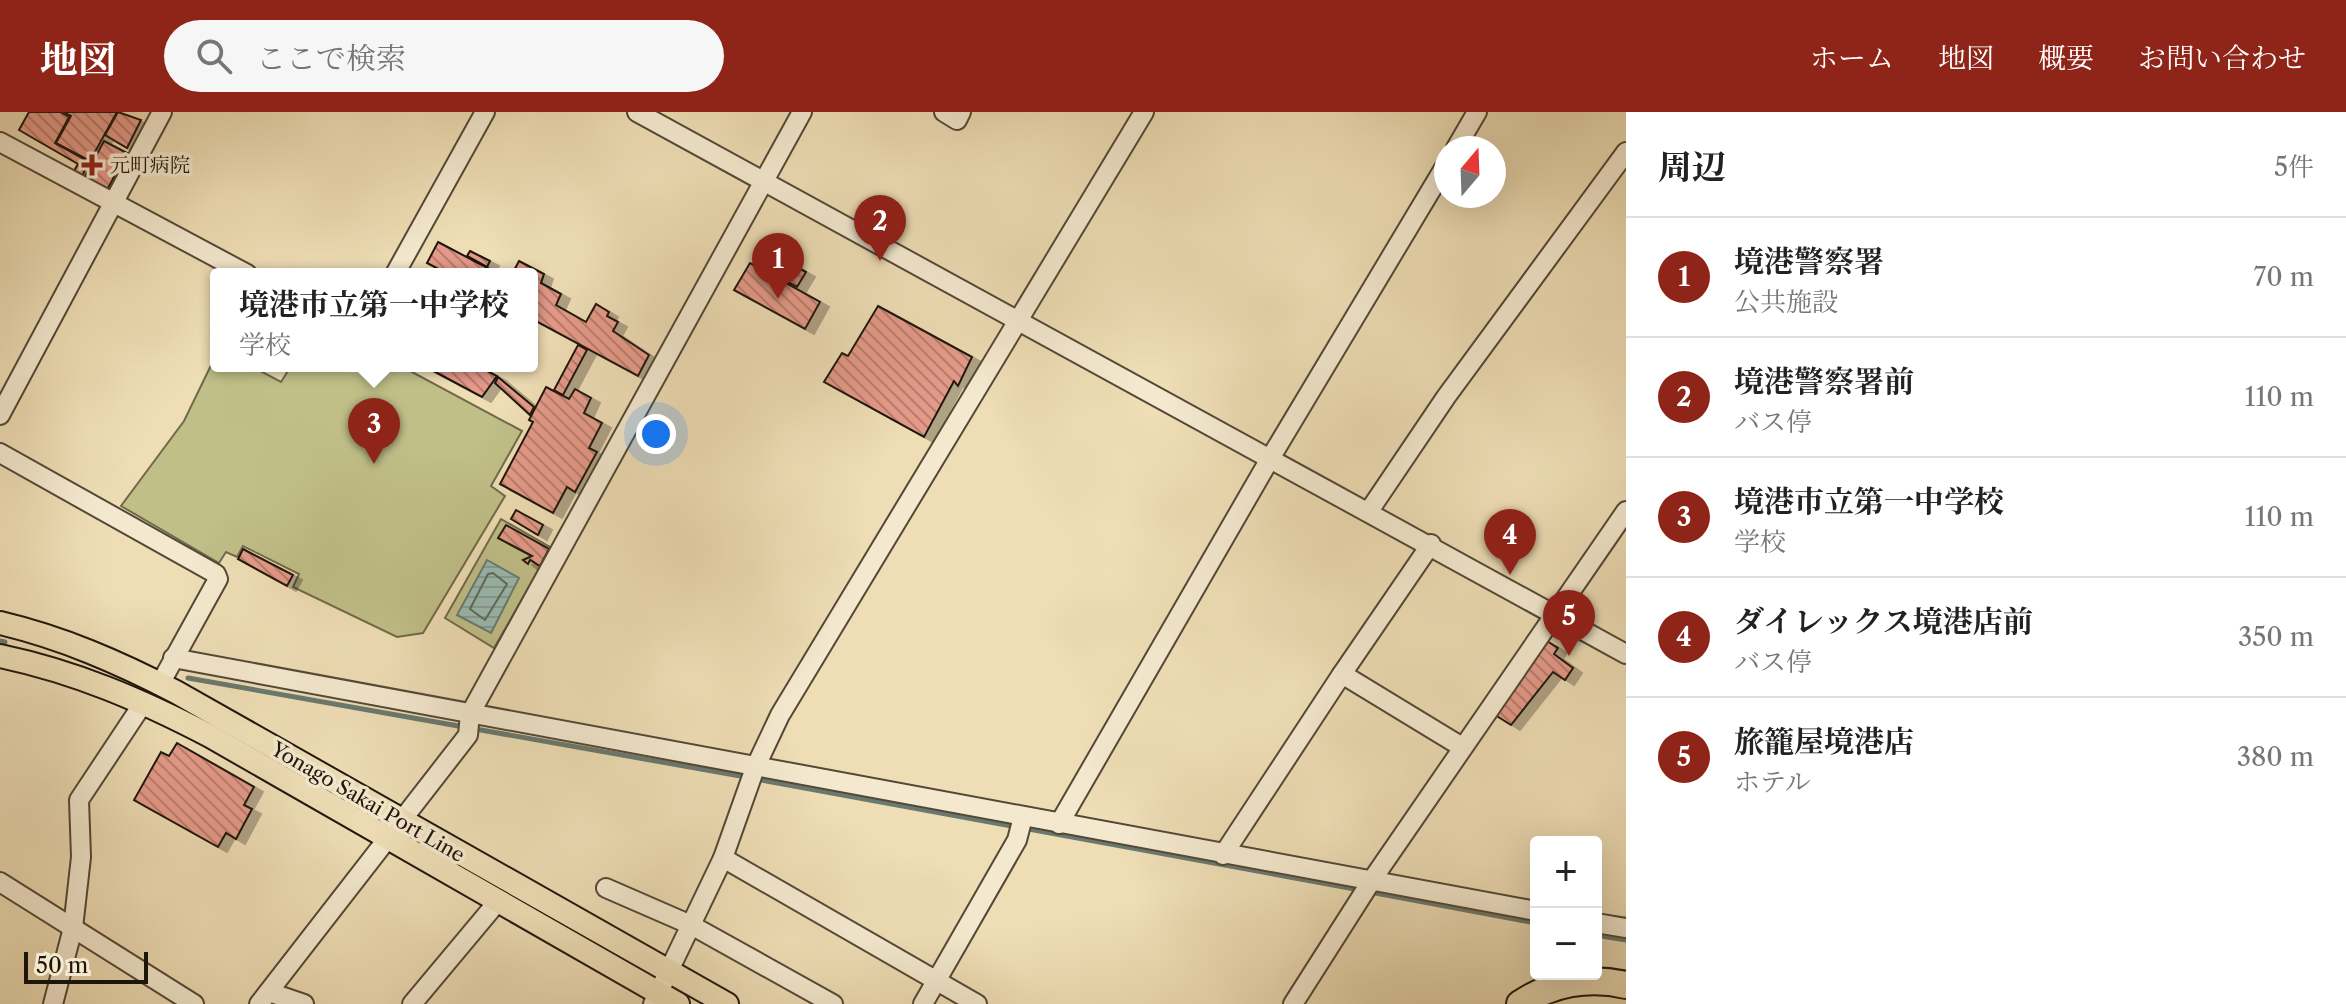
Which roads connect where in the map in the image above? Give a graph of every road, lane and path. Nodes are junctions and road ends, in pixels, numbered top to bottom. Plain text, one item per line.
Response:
1 (162, 112) edge
2 (485, 112) edge
3 (637, 112) edge
4 (802, 112) edge
5 (944, 112) edge
6 (961, 112) edge
7 (1144, 112) edge
8 (1477, 112) edge
9 (1463, 136) edge
10 (0, 142) edge
11 (1626, 152) edge
12 (766, 181) junction
13 (1434, 185) edge
14 (114, 203) junction
15 (236, 268) edge
16 (398, 268) edge
17 (1019, 321) junction
18 (0, 415) edge
19 (0, 453) edge
20 (1271, 457) junction
21 (1369, 511) junction
22 (1626, 511) edge
23 (1431, 544) junction
24 (1554, 612) junction
25 (0, 623) edge
26 (1626, 654) edge
27 (0, 656) edge
28 (173, 658) junction
29 (1342, 674) junction
30 (160, 684) junction
31 (144, 702) junction
32 (470, 714) junction
33 (1462, 747) junction
34 (755, 768) junction
35 (1023, 817) junction
36 (1059, 824) junction
37 (394, 829) junction
38 (1223, 855) junction
39 (723, 858) junction
40 (1372, 880) junction
41 (0, 882) edge
42 (606, 888) dead end
43 (499, 900) junction
44 (1530, 910) edge
45 (1602, 924) edge
46 (691, 925) junction
47 (73, 928) junction
48 (1626, 928) edge
49 (669, 971) junction
50 (938, 981) junction
51 (1626, 988) edge
52 (264, 998) edge
53 (663, 1000) edge
54 (53, 1004) edge
55 (194, 1004) edge
56 (304, 1004) edge
57 (412, 1004) edge
58 (727, 1004) edge
59 (833, 1004) edge
60 (923, 1004) edge
61 (977, 1004) edge
62 (1293, 1004) edge
63 (1520, 1004) edge
64 (1616, 1004) edge

1 - 14 street
2 - 16 street
3 - 12 street
4 - 12 street
5 - 6 street
7 - 17 street
8 - 9 street
10 - 14 street
11 - 21 street
12 - 17 street
12 - 32 street
13 - 20 street
14 - 15 street
14 - 18 street
17 - 20 street
17 - 34 street
19 - 28 street
20 - 21 street
20 - 36 street
21 - 23 street
22 - 24 street
23 - 24 street
23 - 29 street
24 - 26 street
24 - 33 street
25 - 30 main road, Yonago Sakai Port Line
27 - 31 main road, Yonago Sakai Port Line
28 - 30 street
28 - 32 street
29 - 33 street
29 - 38 street
30 - 37 main road, Yonago Sakai Port Line
31 - 37 main road, Yonago Sakai Port Line
31 - 47 street
32 - 34 street
32 - 37 street
33 - 40 street
34 - 35 street
34 - 39 street
35 - 36 street
35 - 50 street
36 - 38 street
37 - 43 main road, Yonago Sakai Port Line
37 - 49 main road, Yonago Sakai Port Line
37 - 52 street
38 - 40 street
39 - 46 street
39 - 50 street
40 - 44 street
40 - 62 street
41 - 47 street
42 - 46 street
43 - 53 main road, Yonago Sakai Port Line
43 - 57 street
45 - 48 street
46 - 49 street
46 - 59 street
47 - 54 street
47 - 55 street
49 - 53 street
49 - 58 main road, Yonago Sakai Port Line
50 - 60 street
50 - 61 street
51 - 63 highway
51 - 64 highway
52 - 56 street

